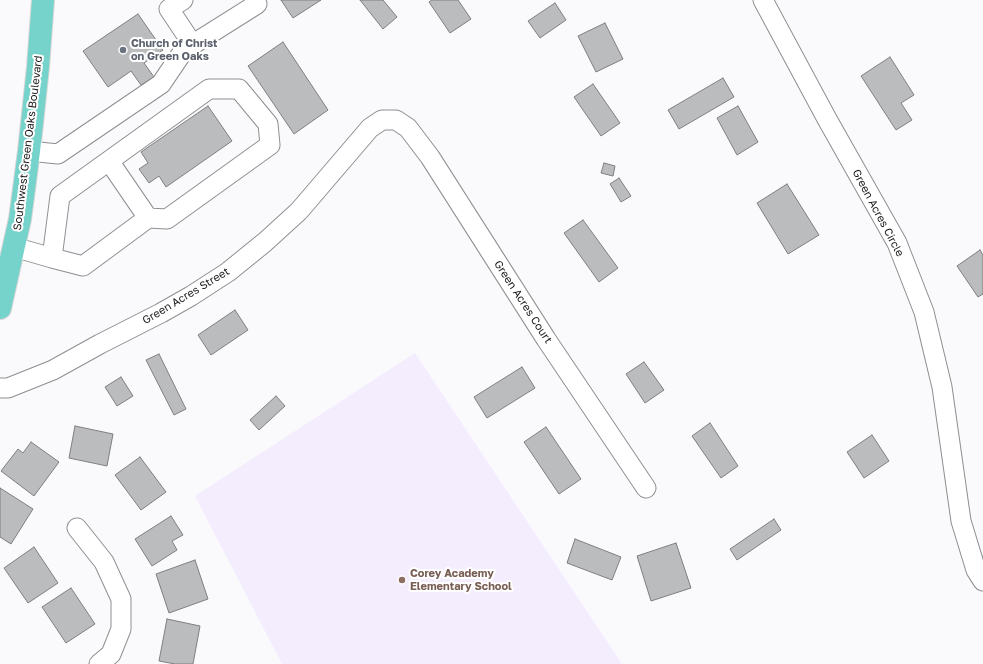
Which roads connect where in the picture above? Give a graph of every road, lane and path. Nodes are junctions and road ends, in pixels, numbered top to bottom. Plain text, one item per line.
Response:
1 (43, 0) edge
2 (183, 0) edge
3 (254, 0) edge
4 (763, 0) edge
5 (193, 45) junction
6 (396, 120) joint
7 (29, 151) junction
8 (109, 161) junction
9 (148, 218) junction
10 (14, 247) junction
11 (52, 258) junction
12 (0, 308) edge
13 (0, 388) edge
14 (646, 488) dead end
15 (77, 528) dead end
16 (983, 581) edge
17 (99, 664) edge

1 - 7 main road, Southwest Green Oaks Boulevard
2 - 5 street
3 - 5 street
4 - 16 street, Green Acres Circle
5 - 7 street
6 - 13 street, Green Acres Street
6 - 14 street, Green Acres Court
7 - 10 main road, Southwest Green Oaks Boulevard
8 - 9 street
8 - 9 street
8 - 11 street
9 - 11 street
10 - 11 street
10 - 12 main road, Southwest Green Oaks Boulevard
15 - 17 street

